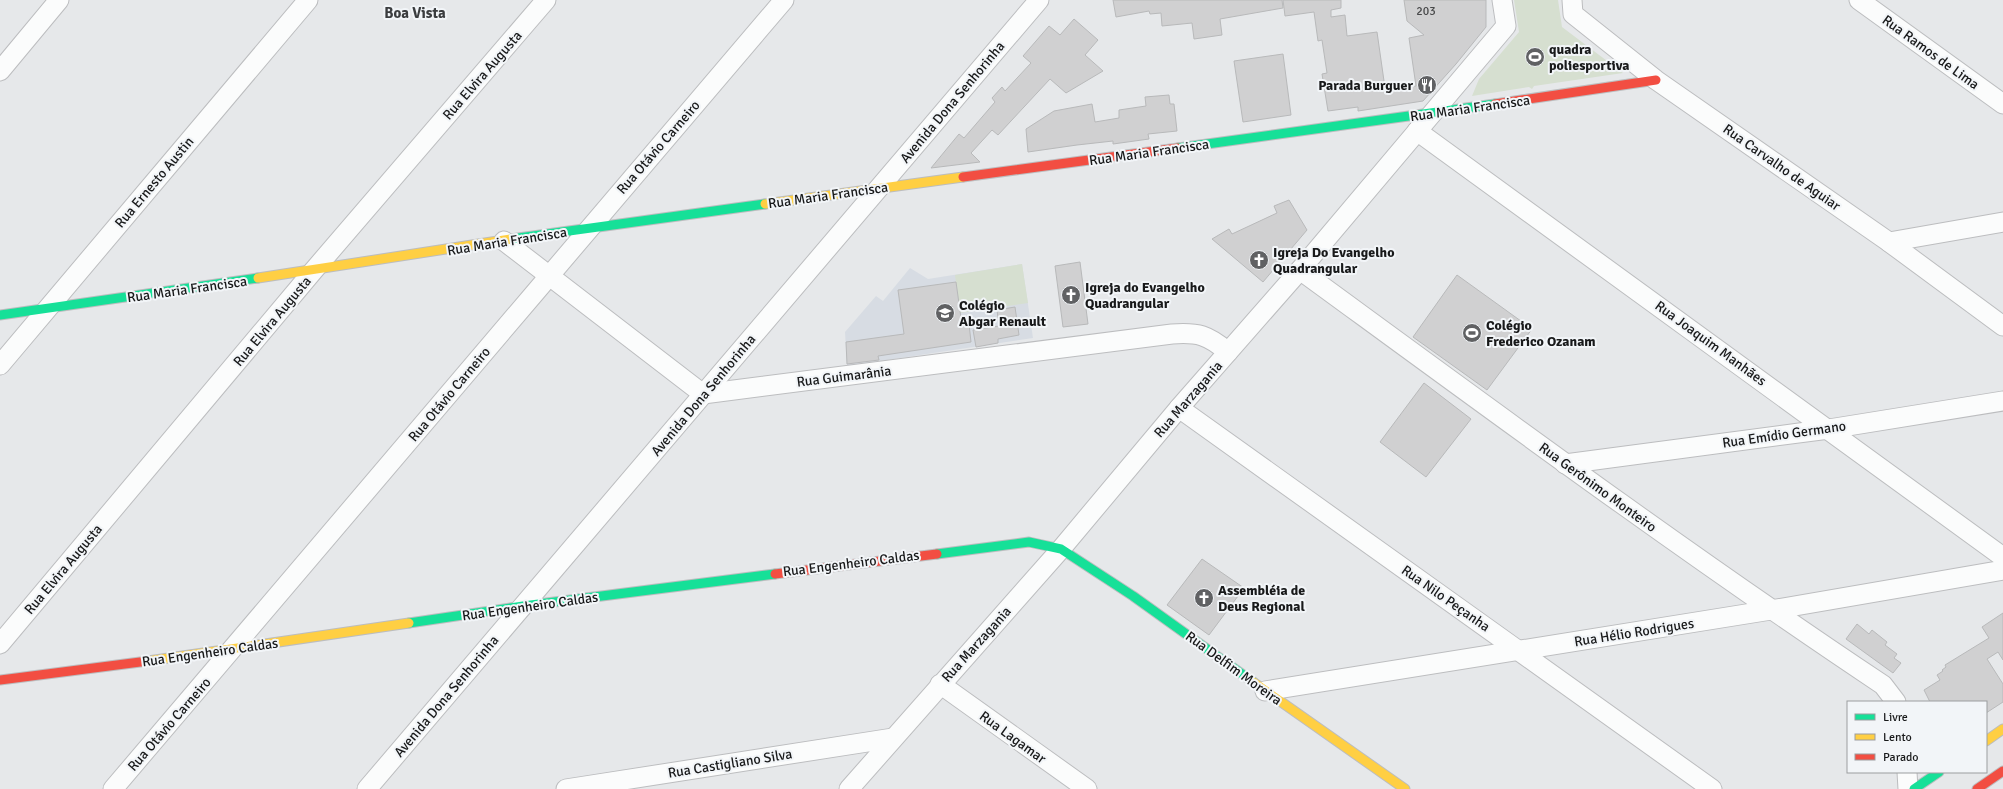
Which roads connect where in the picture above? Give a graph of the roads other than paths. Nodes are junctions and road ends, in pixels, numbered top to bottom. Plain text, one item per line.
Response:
1 (59, 0) edge
2 (308, 0) edge
3 (546, 0) edge
4 (784, 0) edge
5 (1039, 0) edge
6 (1502, 0) edge
7 (1572, 0) edge
8 (1859, 0) edge
9 (0, 71) edge
10 (1656, 80) junction
11 (2003, 104) edge
12 (1433, 114) junction
13 (1417, 131) junction
14 (878, 188) junction
15 (2003, 222) edge
16 (588, 228) junction
17 (504, 241) junction
18 (1889, 242) junction
19 (314, 270) junction
20 (1300, 270) junction
21 (549, 275) junction
22 (48, 309) junction
23 (0, 315) edge
24 (2003, 326) edge
25 (1228, 352) junction
26 (0, 365) edge
27 (703, 394) junction
28 (2003, 401) edge
29 (1179, 408) junction
30 (1829, 429) junction
31 (1565, 464) junction
32 (1060, 549) junction
33 (2003, 557) edge
34 (2003, 570) edge
35 (523, 606) junction
36 (1771, 610) junction
37 (0, 644) edge
38 (233, 650) junction
39 (1519, 650) junction
40 (0, 680) edge
41 (940, 684) junction
42 (1265, 691) junction
43 (1895, 701) edge
44 (2003, 729) edge
45 (893, 738) junction
46 (1987, 740) edge
47 (2003, 771) edge
48 (1907, 773) edge
49 (1938, 773) edge
50 (113, 789) edge
51 (367, 789) edge
52 (566, 789) edge
53 (849, 789) edge
54 (1087, 789) edge
55 (1405, 789) edge
56 (1712, 789) edge
57 (1908, 789) edge
58 (1914, 789) edge
59 (1977, 789) edge

1 - 9 street
2 - 22 street, Rua Ernesto Austin
3 - 19 street, Rua Elvira Augusta
4 - 16 street, Rua Otávio Carneiro
5 - 14 street, Avenida Dona Senhorinha
6 - 12 street, Rua Marzagania
7 - 10 street, Rua Carvalho de Aguiar
8 - 11 street, Rua Ramos de Lima
10 - 12 street, Rua Maria Francisca
10 - 18 street, Rua Carvalho de Aguiar
12 - 13 street, Rua Marzagania
12 - 14 street, Rua Maria Francisca
13 - 20 street, Rua Marzagania
13 - 30 street, Rua Joaquim Manhães
14 - 16 street, Rua Maria Francisca
14 - 27 street, Avenida Dona Senhorinha
15 - 18 street
16 - 17 street, Rua Maria Francisca
16 - 21 street, Rua Otávio Carneiro
17 - 19 street, Rua Maria Francisca
17 - 21 street
18 - 24 street, Rua Carvalho de Aguiar
19 - 22 street, Rua Maria Francisca
19 - 37 street, Rua Elvira Augusta
20 - 25 street, Rua Marzagania
20 - 31 street, Rua Gerônimo Monteiro
21 - 27 street
21 - 38 street, Rua Otávio Carneiro
22 - 23 street, Rua Maria Francisca
22 - 26 street, Rua Ernesto Austin
25 - 27 street, Rua Guimarânia
25 - 29 street, Rua Marzagania
27 - 35 street, Avenida Dona Senhorinha
28 - 30 street, Rua Emídio Germano
29 - 32 street, Rua Marzagania
29 - 39 street, Rua Nilo Peçanha
30 - 31 street, Rua Emídio Germano
30 - 33 street, Rua Joaquim Manhães
31 - 36 street, Rua Gerônimo Monteiro
32 - 35 street, Rua Engenheiro Caldas
32 - 41 street, Rua Marzagania
32 - 42 street, Rua Delfim Moreira
34 - 36 street, Rua Hélio Rodrigues
35 - 38 street, Rua Engenheiro Caldas
35 - 51 street, Avenida Dona Senhorinha
36 - 39 street, Rua Hélio Rodrigues
36 - 43 street, Rua Gerônimo Monteiro
38 - 40 street, Rua Engenheiro Caldas
38 - 50 street, Rua Otávio Carneiro
39 - 42 street, Rua Hélio Rodrigues
39 - 56 street, Rua Nilo Peçanha
41 - 45 street, Rua Marzagania
41 - 54 street, Rua Lagamar
42 - 55 street, Rua Delfim Moreira
44 - 46 street
45 - 52 street, Rua Castigliano Silva
45 - 53 street, Rua Marzagania
47 - 59 street
48 - 57 street
49 - 58 street

